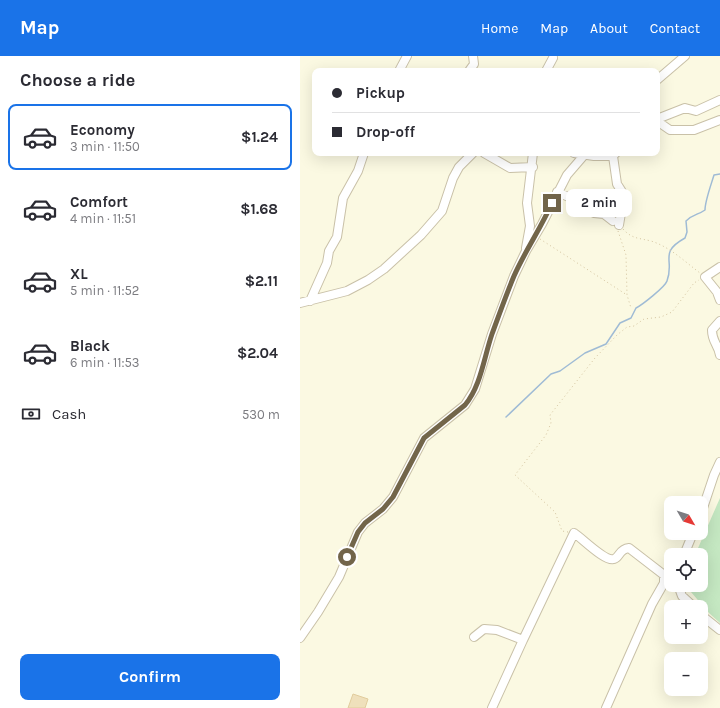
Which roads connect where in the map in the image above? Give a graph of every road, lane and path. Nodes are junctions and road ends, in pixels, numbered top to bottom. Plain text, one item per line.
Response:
1 (407, 56) edge
2 (473, 56) edge
3 (685, 56) edge
4 (553, 58) dead end
5 (401, 68) edge
6 (471, 68) edge
7 (548, 68) edge
8 (660, 77) edge
9 (720, 100) edge
10 (660, 119) edge
11 (720, 120) edge
12 (660, 122) edge
13 (363, 156) edge
14 (470, 156) edge
15 (489, 156) edge
16 (533, 156) edge
17 (583, 156) edge
18 (614, 156) edge
19 (533, 167) junction
20 (557, 192) junction
21 (616, 223) junction
22 (536, 236) junction
23 (526, 251) junction
24 (720, 267) edge
25 (705, 277) junction
26 (627, 295) junction
27 (720, 300) edge
28 (310, 301) junction
29 (300, 303) edge
30 (631, 308) dead end
31 (720, 322) edge
32 (720, 355) edge
33 (720, 462) edge
34 (707, 496) edge
35 (574, 534) junction
36 (664, 575) edge
37 (664, 586) edge
38 (681, 592) edge
39 (686, 600) edge
40 (708, 621) edge
41 (720, 630) edge
42 (474, 637) dead end
43 (300, 638) edge
44 (523, 640) junction
45 (492, 708) edge
46 (606, 708) edge

1 - 5 street
2 - 6 street
3 - 8 street
4 - 7 street
9 - 10 street
11 - 12 street
13 - 28 street
14 - 28 street
15 - 19 street
16 - 19 street
17 - 20 street
18 - 21 street
19 - 23 street
20 - 21 street
20 - 22 street
21 - 25 path
21 - 26 path
22 - 23 street
22 - 26 path
23 - 43 street
24 - 25 street
25 - 27 street
25 - 35 path
26 - 30 path
28 - 29 street
31 - 32 street
33 - 34 street
35 - 36 street
35 - 44 street
37 - 46 street
38 - 39 street
40 - 41 street
42 - 44 street
44 - 45 street

